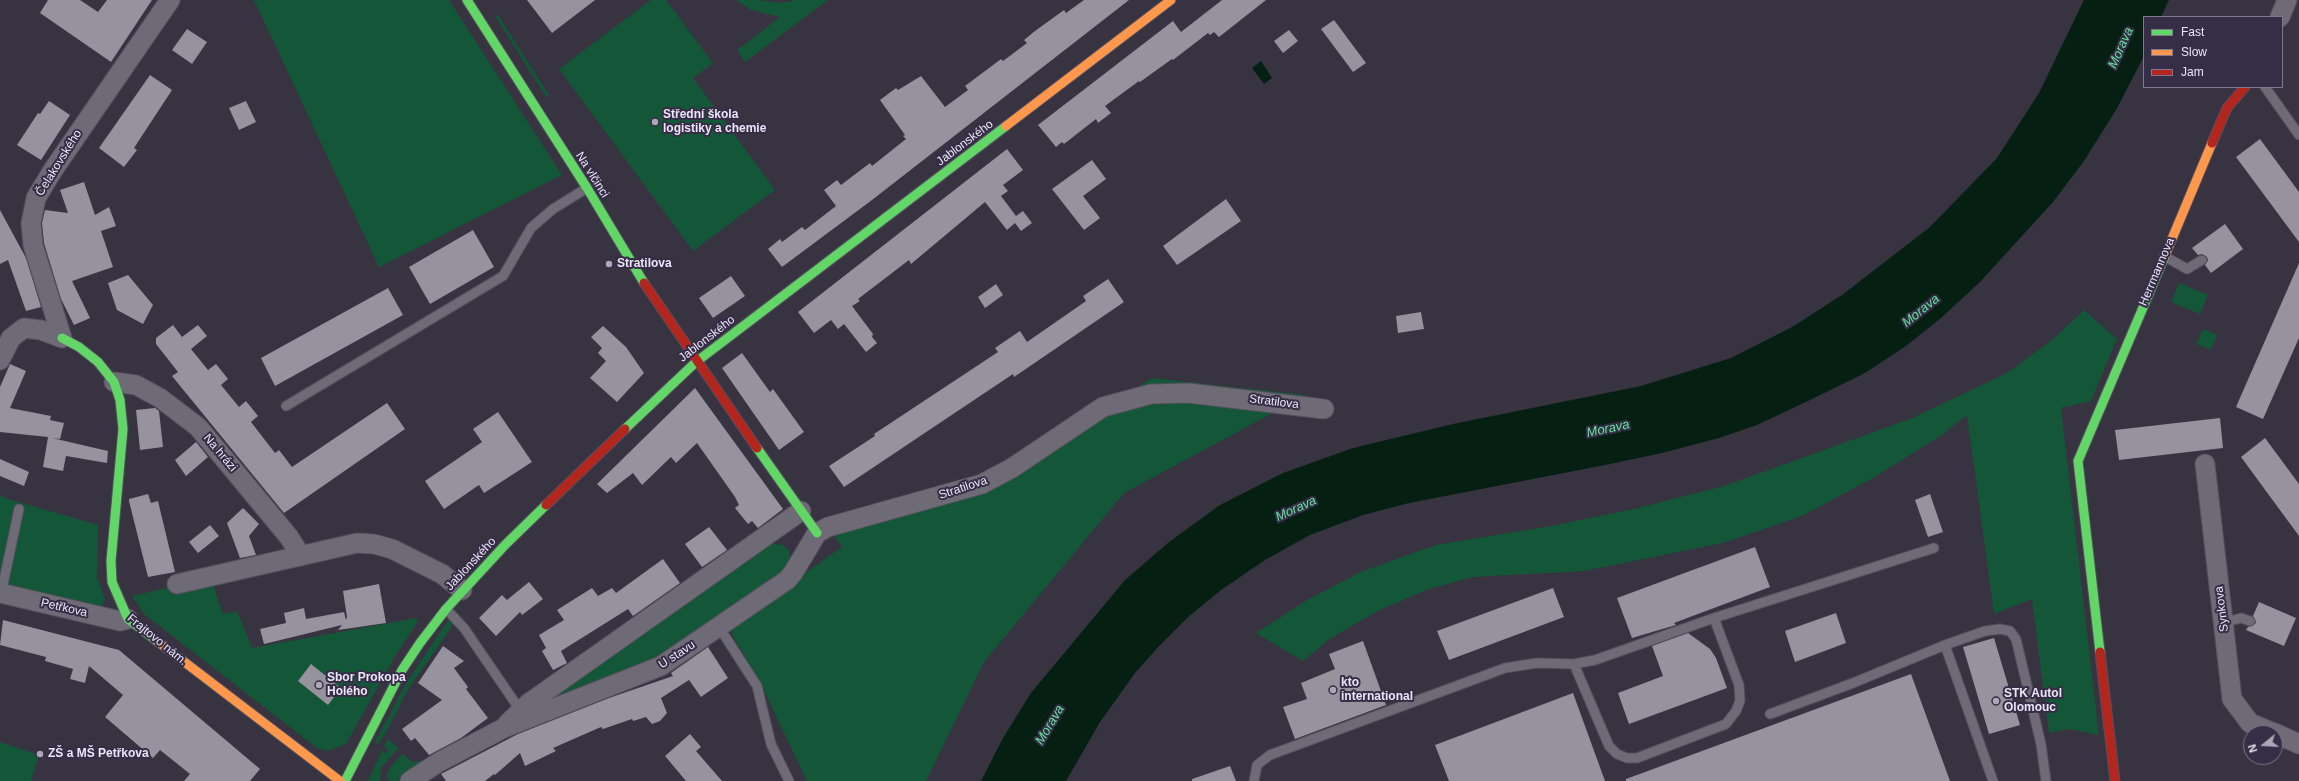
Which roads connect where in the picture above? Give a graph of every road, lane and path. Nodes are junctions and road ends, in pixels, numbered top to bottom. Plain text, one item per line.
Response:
1 (170, 0) edge
2 (468, 0) edge
3 (1171, 0) edge
4 (2287, 0) edge
5 (2280, 16) edge
6 (2243, 88) edge
7 (2266, 88) edge
8 (2299, 135) edge
9 (587, 188) junction
10 (2164, 256) junction
11 (2202, 260) dead end
12 (54, 310) junction
13 (24, 328) junction
14 (62, 338) junction
15 (0, 360) edge
16 (696, 362) junction
17 (114, 382) junction
18 (286, 406) dead end
19 (1324, 409) dead end
20 (2205, 464) dead end
21 (19, 509) dead end
22 (801, 511) junction
23 (817, 533) junction
24 (1934, 548) dead end
25 (301, 556) junction
26 (177, 584) dead end
27 (462, 590) junction
28 (1, 593) edge
29 (446, 609) junction
30 (1714, 618) junction
31 (128, 620) junction
32 (2250, 621) dead end
33 (2223, 623) junction
34 (719, 627) junction
35 (1945, 645) junction
36 (1574, 664) junction
37 (520, 710) junction
38 (1770, 714) dead end
39 (2255, 725) edge
40 (504, 728) junction
41 (2283, 737) edge
42 (2299, 744) edge
43 (340, 781) edge
44 (345, 781) edge
45 (410, 781) edge
46 (789, 781) edge
47 (1254, 781) edge
48 (1993, 781) edge
49 (2046, 781) edge
50 (2115, 781) edge

1 - 12 street, Čelakovského
2 - 9 street, Na vlčinci
3 - 16 street, Jablonského
4 - 5 street
6 - 10 street, Herrmannova
7 - 8 lane
9 - 16 street, Na vlčinci
9 - 18 lane
10 - 11 lane
10 - 50 street, Herrmannova
12 - 13 street
12 - 14 street, Čelakovského
13 - 14 street
13 - 15 street
14 - 17 street
16 - 22 street
16 - 27 street, Jablonského
17 - 25 street, Na hrázi
17 - 31 street, Frajtovo nám.
19 - 23 street, Stratilova
20 - 33 street, Synkova
21 - 28 lane
22 - 23 street
22 - 37 street, U stavu
23 - 34 street, U stavu
24 - 30 lane
25 - 26 street
25 - 27 street
27 - 29 street, Jablonského
28 - 31 street, Petřkova
29 - 37 lane
29 - 44 street, Jablonského
30 - 36 lane
30 - 36 lane
31 - 43 street, Frajtovo nám.
32 - 33 lane
33 - 39 street, Synkova
34 - 40 street, U stavu
34 - 46 lane
35 - 38 lane
35 - 48 lane
35 - 49 lane
36 - 47 lane
37 - 40 street, U stavu
40 - 45 street, U stavu
41 - 42 street, Synkova

